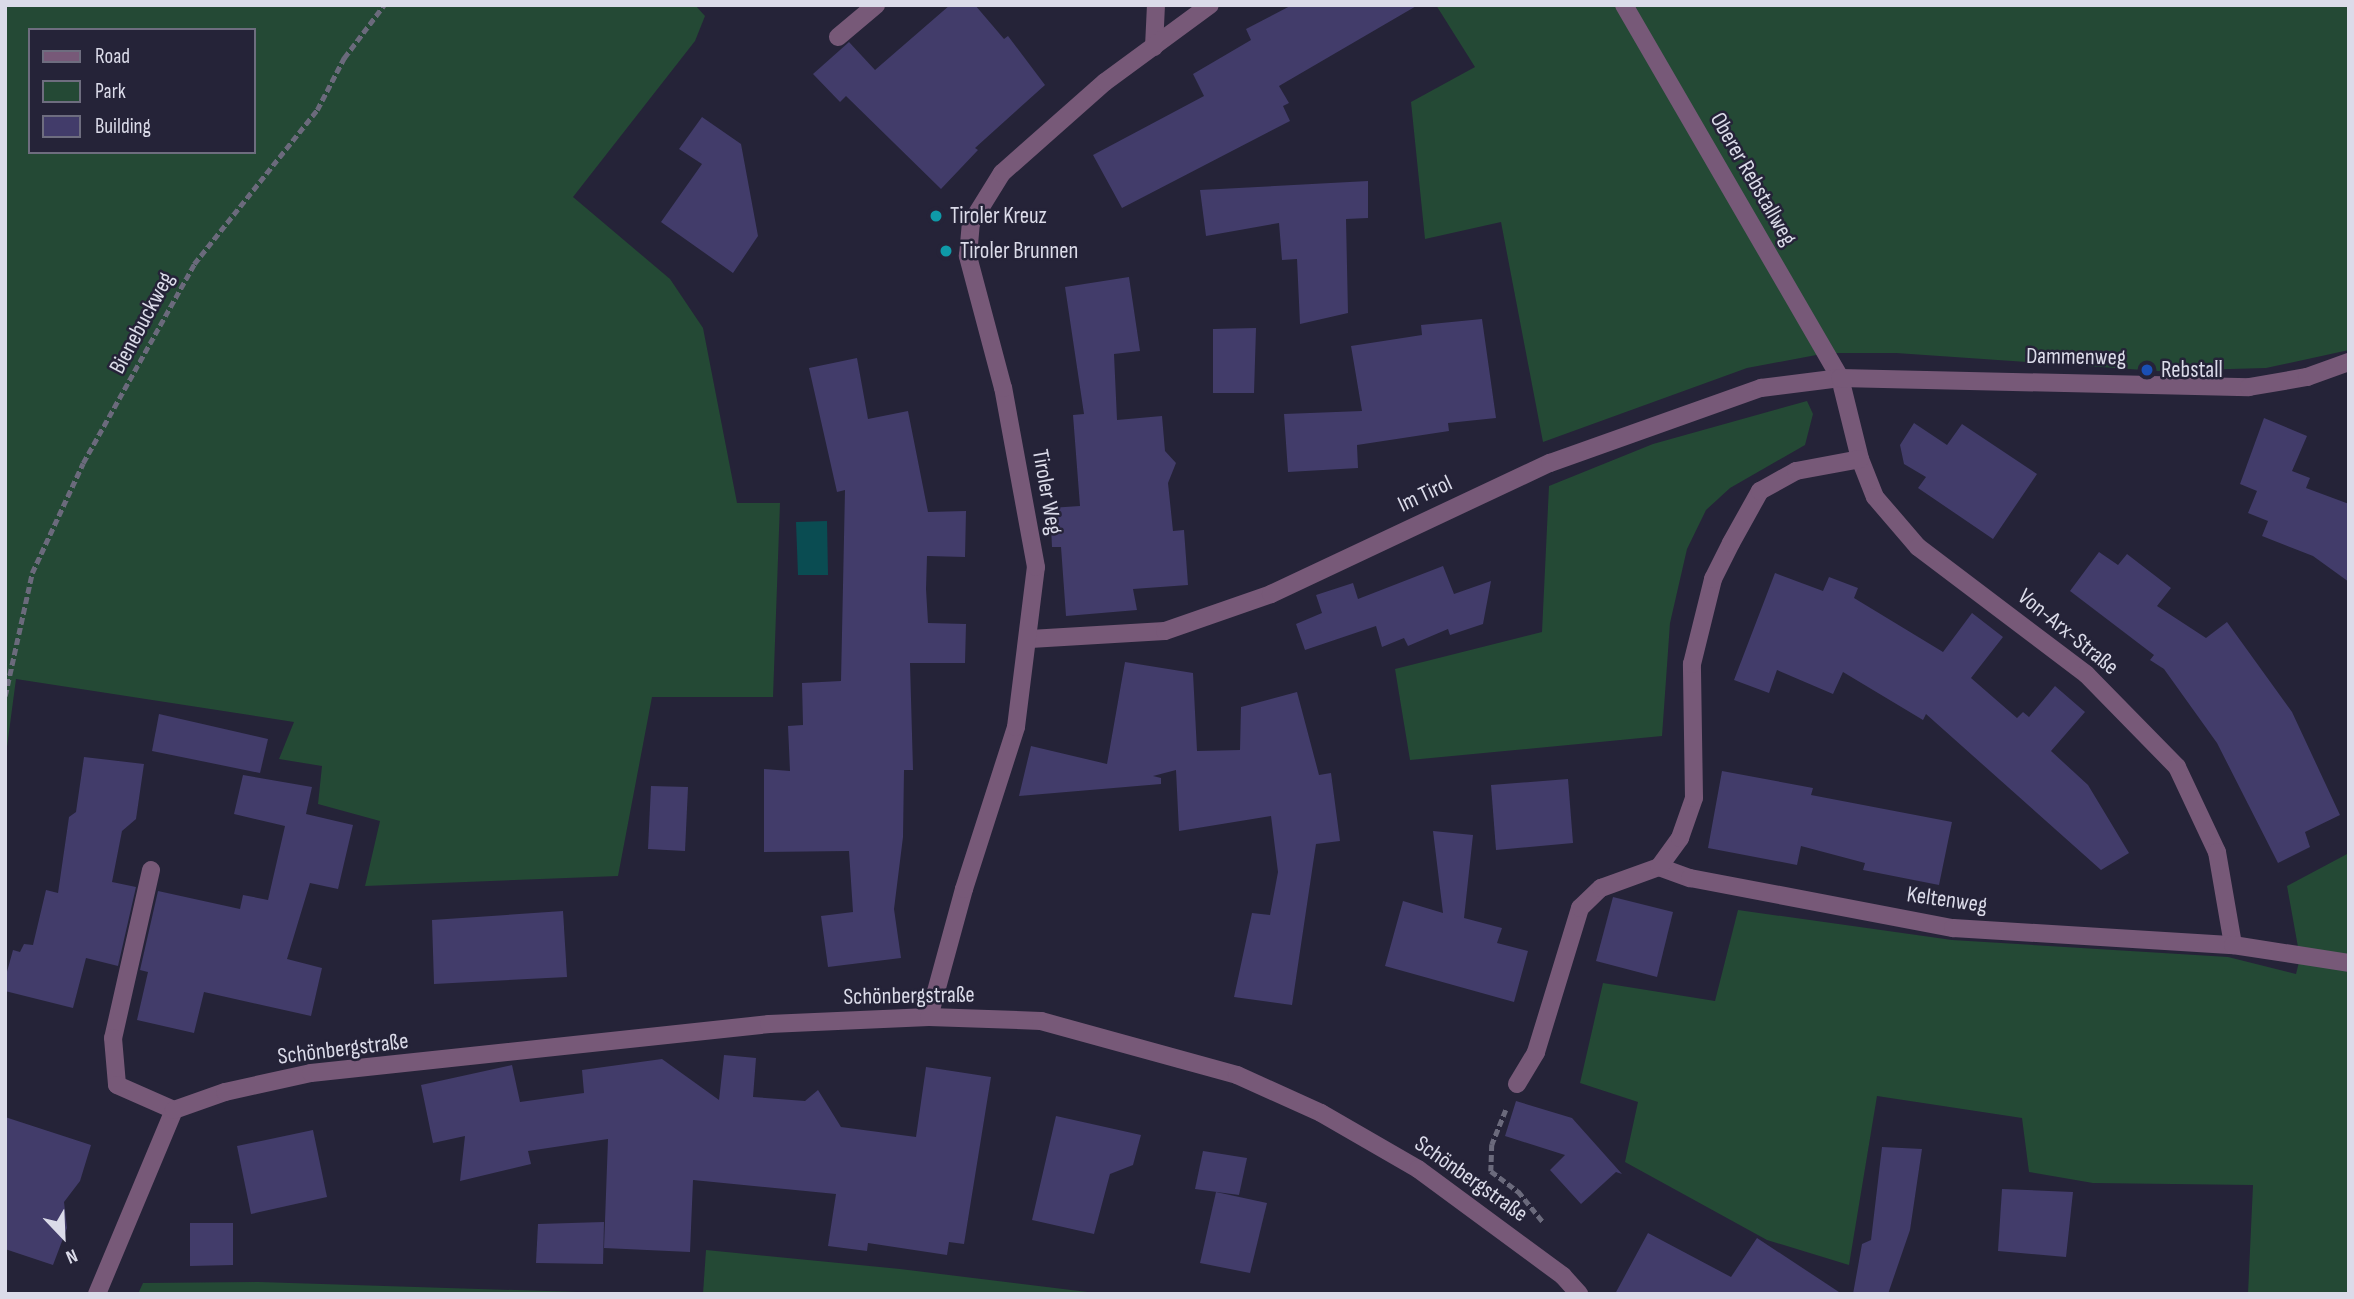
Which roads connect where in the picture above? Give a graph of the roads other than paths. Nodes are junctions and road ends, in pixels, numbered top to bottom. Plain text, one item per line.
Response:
1 (876, 5) edge
2 (1156, 5) edge
3 (1210, 5) edge
4 (1623, 5) edge
5 (838, 37) dead end
6 (1154, 47) junction
7 (2349, 362) edge
8 (1840, 378) junction
9 (1860, 459) junction
10 (1030, 639) junction
11 (1659, 867) junction
12 (151, 870) dead end
13 (2233, 945) junction
14 (2349, 963) edge
15 (929, 1017) junction
16 (1517, 1084) dead end
17 (174, 1110) junction
18 (97, 1294) edge
19 (1580, 1294) edge

1 - 5 street
2 - 6 street
3 - 6 street, Tiroler Weg
4 - 8 street, Oberer Rebstallweg
6 - 10 street, Tiroler Weg
7 - 8 street, Dammenweg
8 - 9 street, Von-Arx-Straße
8 - 10 street, Im Tirol
9 - 11 street
9 - 13 street, Von-Arx-Straße
10 - 15 street, Tiroler Weg
11 - 13 street, Keltenweg
11 - 16 street
12 - 17 street
13 - 14 street, Keltenweg
15 - 17 street, Schönbergstraße
15 - 19 street, Schönbergstraße
17 - 18 street

